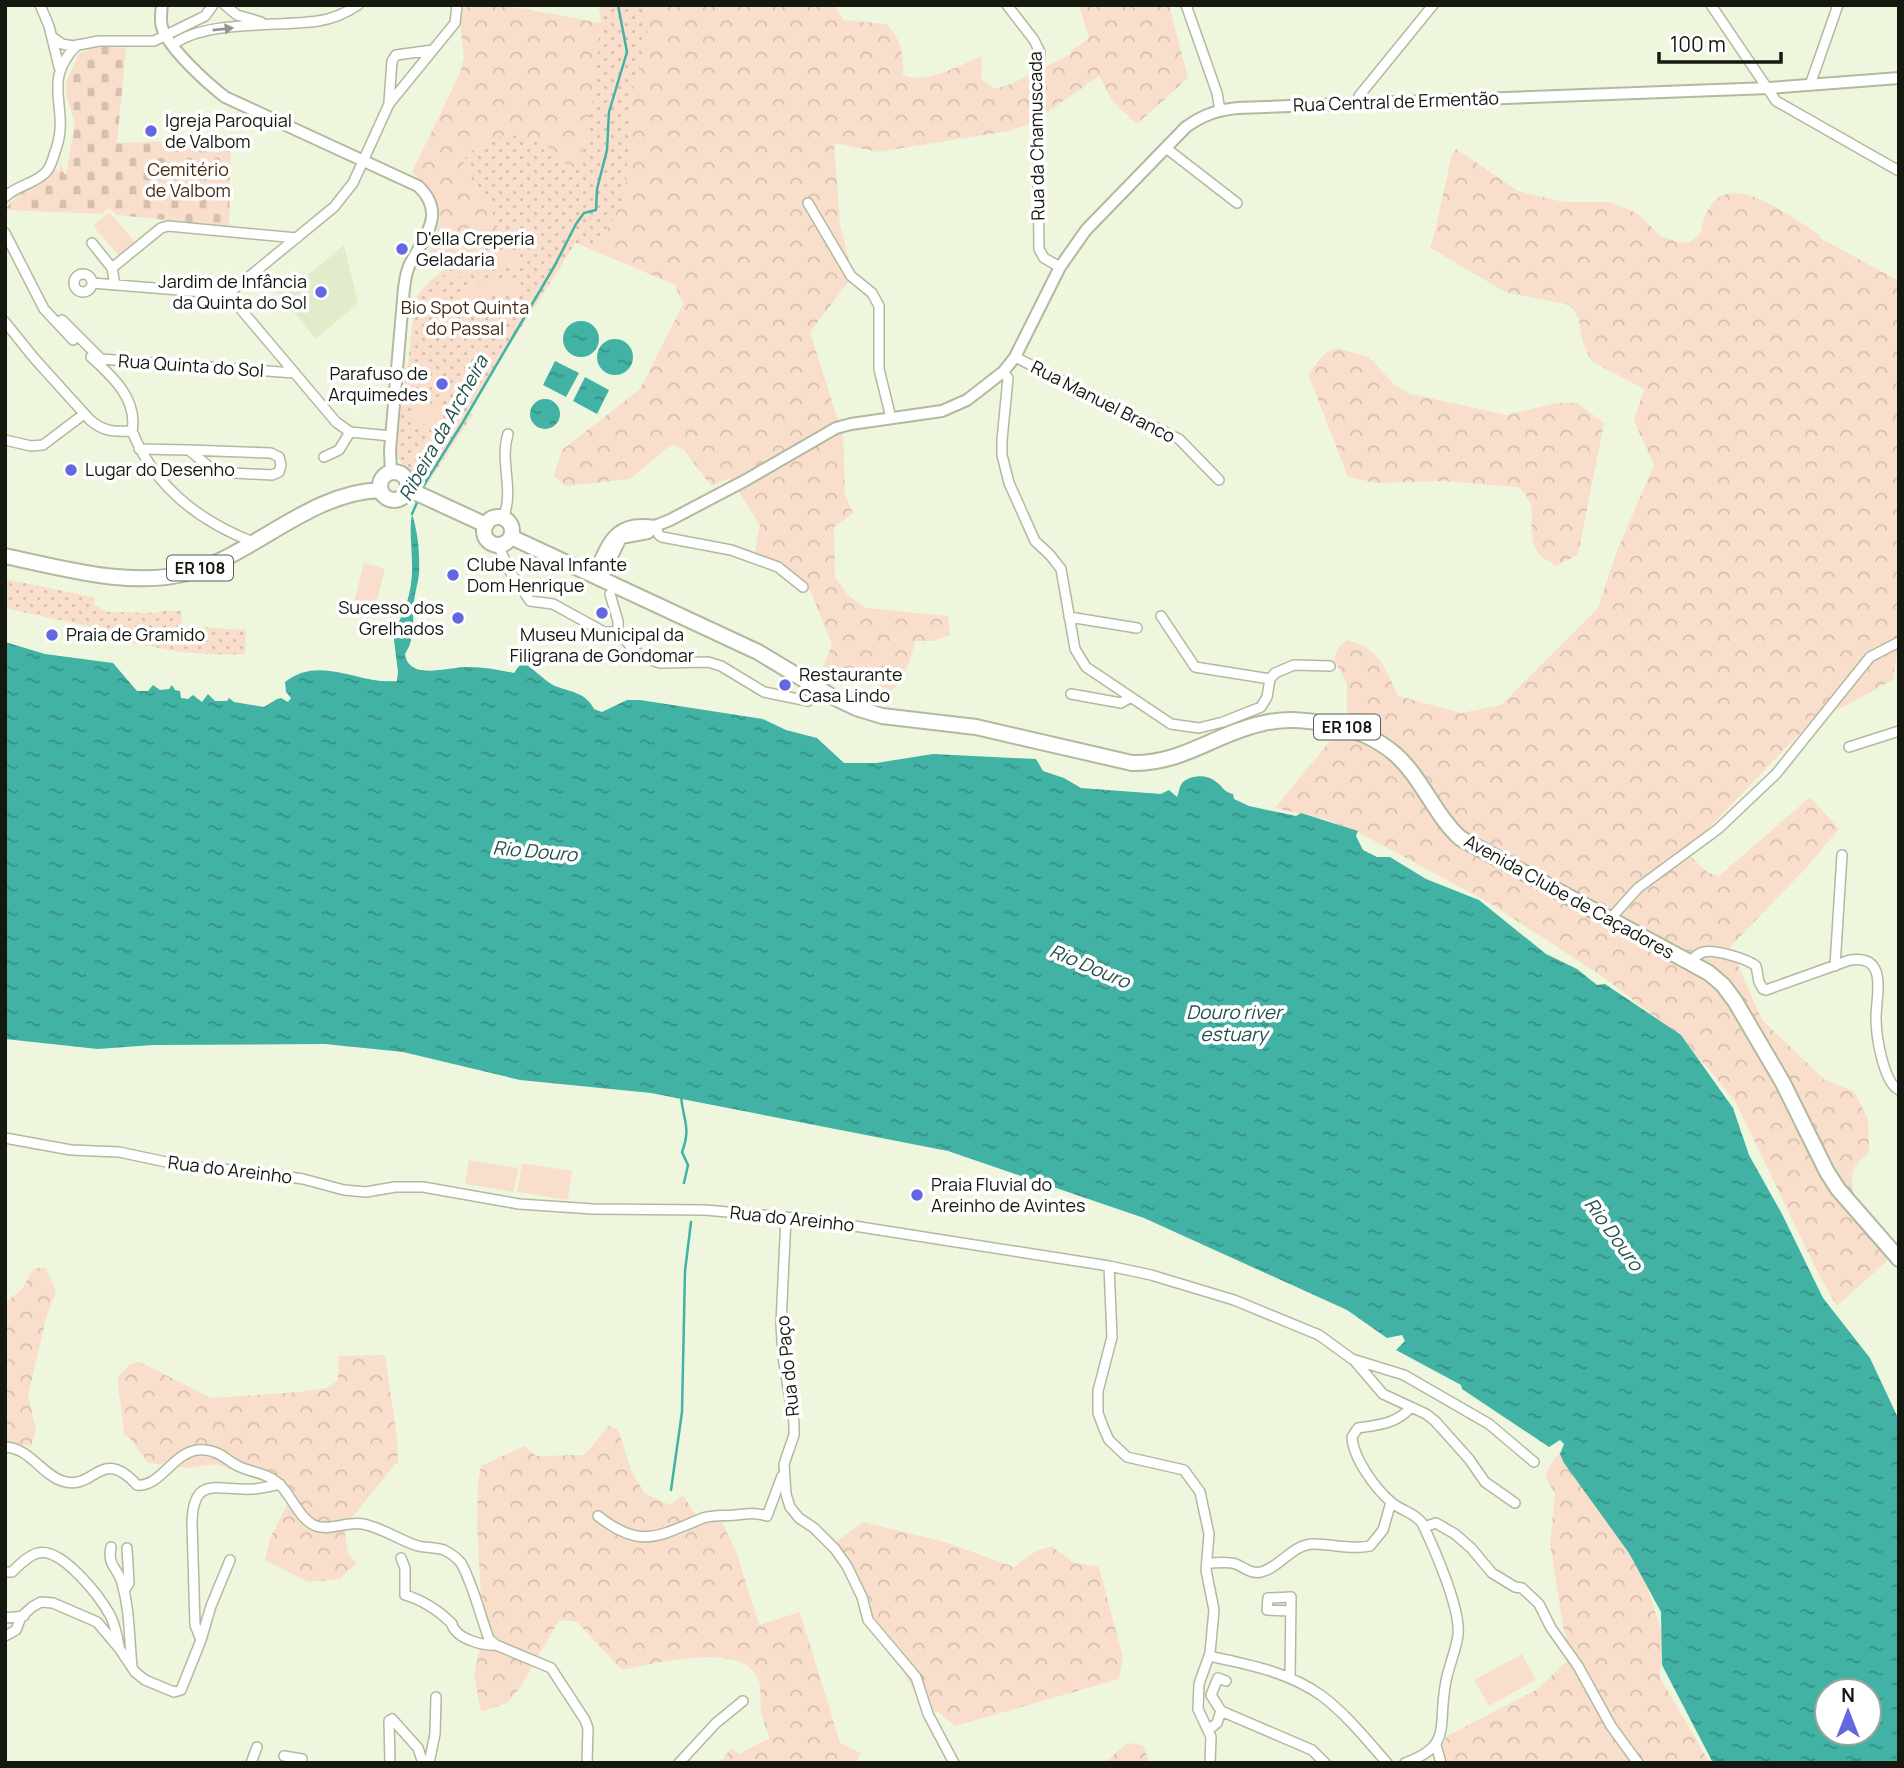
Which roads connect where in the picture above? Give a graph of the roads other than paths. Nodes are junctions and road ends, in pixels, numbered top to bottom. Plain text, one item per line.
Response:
1 (40, 5) edge
2 (162, 5) edge
3 (213, 5) edge
4 (225, 5) edge
5 (358, 5) edge
6 (457, 5) edge
7 (1007, 5) edge
8 (1186, 5) edge
9 (1433, 5) edge
10 (1711, 5) edge
11 (1838, 5) edge
12 (276, 24) junction
13 (166, 36) junction
14 (52, 37) junction
15 (78, 46) junction
16 (173, 46) junction
17 (433, 50) junction
18 (59, 70) junction
19 (1899, 78) edge
20 (1810, 85) junction
21 (1769, 88) junction
22 (389, 104) junction
23 (1357, 104) junction
24 (1220, 110) junction
25 (1166, 148) junction
26 (362, 160) junction
27 (1899, 171) edge
28 (5, 197) edge
29 (808, 203) dead end
30 (1237, 203) dead end
31 (5, 233) edge
32 (296, 238) junction
33 (92, 243) dead end
34 (1060, 267) junction
35 (112, 268) junction
36 (92, 283) dead end
37 (114, 285) junction
38 (229, 294) junction
39 (62, 320) dead end
40 (5, 322) edge
41 (1014, 357) junction
42 (1003, 372) junction
43 (294, 373) junction
44 (84, 414) junction
45 (891, 418) junction
46 (132, 431) junction
47 (350, 432) junction
48 (508, 434) dead end
49 (391, 436) junction
50 (5, 440) edge
51 (139, 449) junction
52 (188, 450) junction
53 (324, 457) dead end
54 (391, 473) junction
55 (1219, 480) dead end
56 (381, 490) junction
57 (416, 493) junction
58 (503, 518) junction
59 (486, 525) junction
60 (655, 526) junction
61 (511, 537) junction
62 (253, 542) junction
63 (498, 545) junction
64 (5, 556) edge
65 (597, 577) junction
66 (803, 587) dead end
67 (610, 594) dead end
68 (1069, 617) junction
69 (1161, 617) dead end
70 (1138, 628) dead end
71 (618, 632) junction
72 (1899, 642) edge
73 (1330, 666) dead end
74 (1270, 679) junction
75 (1071, 694) dead end
76 (1131, 697) junction
77 (808, 701) dead end
78 (1241, 722) junction
79 (1225, 728) junction
80 (1899, 731) edge
81 (1849, 747) dead end
82 (1842, 855) dead end
83 (1610, 919) junction
84 (1689, 962) junction
85 (1835, 966) junction
86 (1899, 1090) edge
87 (5, 1138) edge
88 (786, 1217) junction
89 (1899, 1259) edge
90 (1109, 1266) junction
91 (1352, 1359) junction
92 (1411, 1406) junction
93 (5, 1447) edge
94 (1534, 1462) dead end
95 (783, 1471) junction
96 (280, 1484) junction
97 (1391, 1502) junction
98 (1515, 1503) dead end
99 (598, 1516) dead end
100 (1424, 1527) junction
101 (111, 1547) dead end
102 (127, 1548) dead end
103 (401, 1558) dead end
104 (230, 1560) dead end
105 (1208, 1563) junction
106 (5, 1572) edge
107 (124, 1591) junction
108 (35, 1610) dead end
109 (1290, 1611) dead end
110 (21, 1617) junction
111 (5, 1618) edge
112 (5, 1636) edge
113 (201, 1640) junction
114 (496, 1645) junction
115 (119, 1647) junction
116 (1209, 1656) junction
117 (132, 1668) junction
118 (1290, 1678) junction
119 (1226, 1681) dead end
120 (436, 1697) dead end
121 (743, 1701) dead end
122 (1222, 1711) junction
123 (1208, 1730) junction
124 (1436, 1745) junction
125 (257, 1747) dead end
126 (284, 1756) dead end
127 (251, 1763) edge
128 (302, 1763) edge
129 (390, 1763) edge
130 (423, 1763) edge
131 (429, 1763) edge
132 (587, 1763) edge
133 (679, 1763) edge
134 (954, 1763) edge
135 (1210, 1763) edge
136 (1325, 1763) edge
137 (1387, 1763) edge
138 (1405, 1763) edge
139 (1441, 1763) edge
140 (1638, 1763) edge

1 - 14 street
2 - 13 street
3 - 13 street
4 - 12 street
5 - 12 street
6 - 17 street
7 - 34 street, Rua da Chamuscada
8 - 24 street
9 - 23 street
10 - 21 street
11 - 20 street
16 -> 12 street
13 - 15 street
13 - 16 street
14 - 15 street
14 - 18 street
15 - 18 street
16 - 26 street
17 - 22 street
17 - 22 street
18 - 28 street
19 - 20 street, Rua Central de Ermentão
20 - 21 street, Rua Central de Ermentão
21 - 23 street, Rua Central de Ermentão
21 - 27 street
22 - 26 street
23 - 24 street, Rua Central de Ermentão
24 - 25 street, Rua Central de Ermentão
25 - 30 street
25 - 34 street, Rua Central de Ermentão
26 - 32 street
26 - 49 street
29 - 45 street
31 - 46 street
32 - 35 street
32 - 38 street
33 - 35 street
34 - 41 street, Rua Central de Ermentão
35 - 37 street
36 - 37 street
37 - 38 street
38 - 43 street
39 - 43 street, Rua Quinta do Sol
40 - 44 street
41 - 42 street, Rua Central de Ermentão
41 - 55 street, Rua Manuel Branco
42 - 45 street, Rua Central de Ermentão
42 - 68 street
43 - 47 street
44 - 46 street
44 - 50 street
45 - 60 street, Rua Central de Ermentão
46 - 51 street
47 - 49 street
47 - 53 street
48 - 58 street
49 - 54 street
51 - 52 street
51 - 62 street
52 - 52 street
54 - 56 main road
54 - 57 main road, ER 108
56 - 57 main road, ER 108
56 - 62 main road, ER 108
57 - 59 main road, ER 108
58 - 59 main road
58 - 61 main road
59 - 63 main road
60 - 65 street, Rua Central de Ermentão
60 - 66 street
61 - 63 main road
61 - 65 main road, Avenida Clube de Caçadores / ER 108
62 - 64 main road, ER 108
63 - 71 street
65 - 79 main road, Avenida Clube de Caçadores / ER 108
67 - 71 street
68 - 70 street
68 - 76 street
69 - 74 street
71 - 77 street
72 - 83 street
73 - 74 street
74 - 78 street
75 - 76 street
76 - 79 street
78 - 79 main road, Avenida Clube de Caçadores / ER 108
78 - 83 main road, Avenida Clube de Caçadores / ER 108
80 - 81 street
82 - 85 street
83 - 84 main road, Avenida Clube de Caçadores / ER 108
84 - 85 street
84 - 89 main road, Avenida Clube de Caçadores / ER 108
85 - 86 street
87 - 88 street, Rua do Areinho
88 - 90 street, Rua do Areinho
88 - 95 street, Rua do Paço
90 - 91 street, Rua do Areinho
90 - 105 street
91 - 92 street
91 - 94 street, Rua do Areinho
92 - 97 street
92 - 98 street
93 - 96 street
95 - 99 street, Rua do Paço
95 - 134 street, Rua do Paço
96 - 113 street
96 - 114 street
97 - 100 street
97 - 105 street
100 - 124 street
100 - 140 street
101 - 107 street
102 - 107 street
103 - 114 street
104 - 113 street
105 - 116 street
106 - 115 street
107 - 117 street
108 - 110 street
109 - 118 street
110 - 111 street
110 - 112 street
110 - 115 street
113 - 117 street
114 - 132 street
115 - 117 street
116 - 118 street
116 - 123 street
118 - 137 street
119 - 122 street
120 - 131 street
121 - 133 street
122 - 123 street
122 - 136 street
123 - 135 street
124 - 138 street
124 - 139 street
125 - 127 street
126 - 128 street
129 - 130 street

